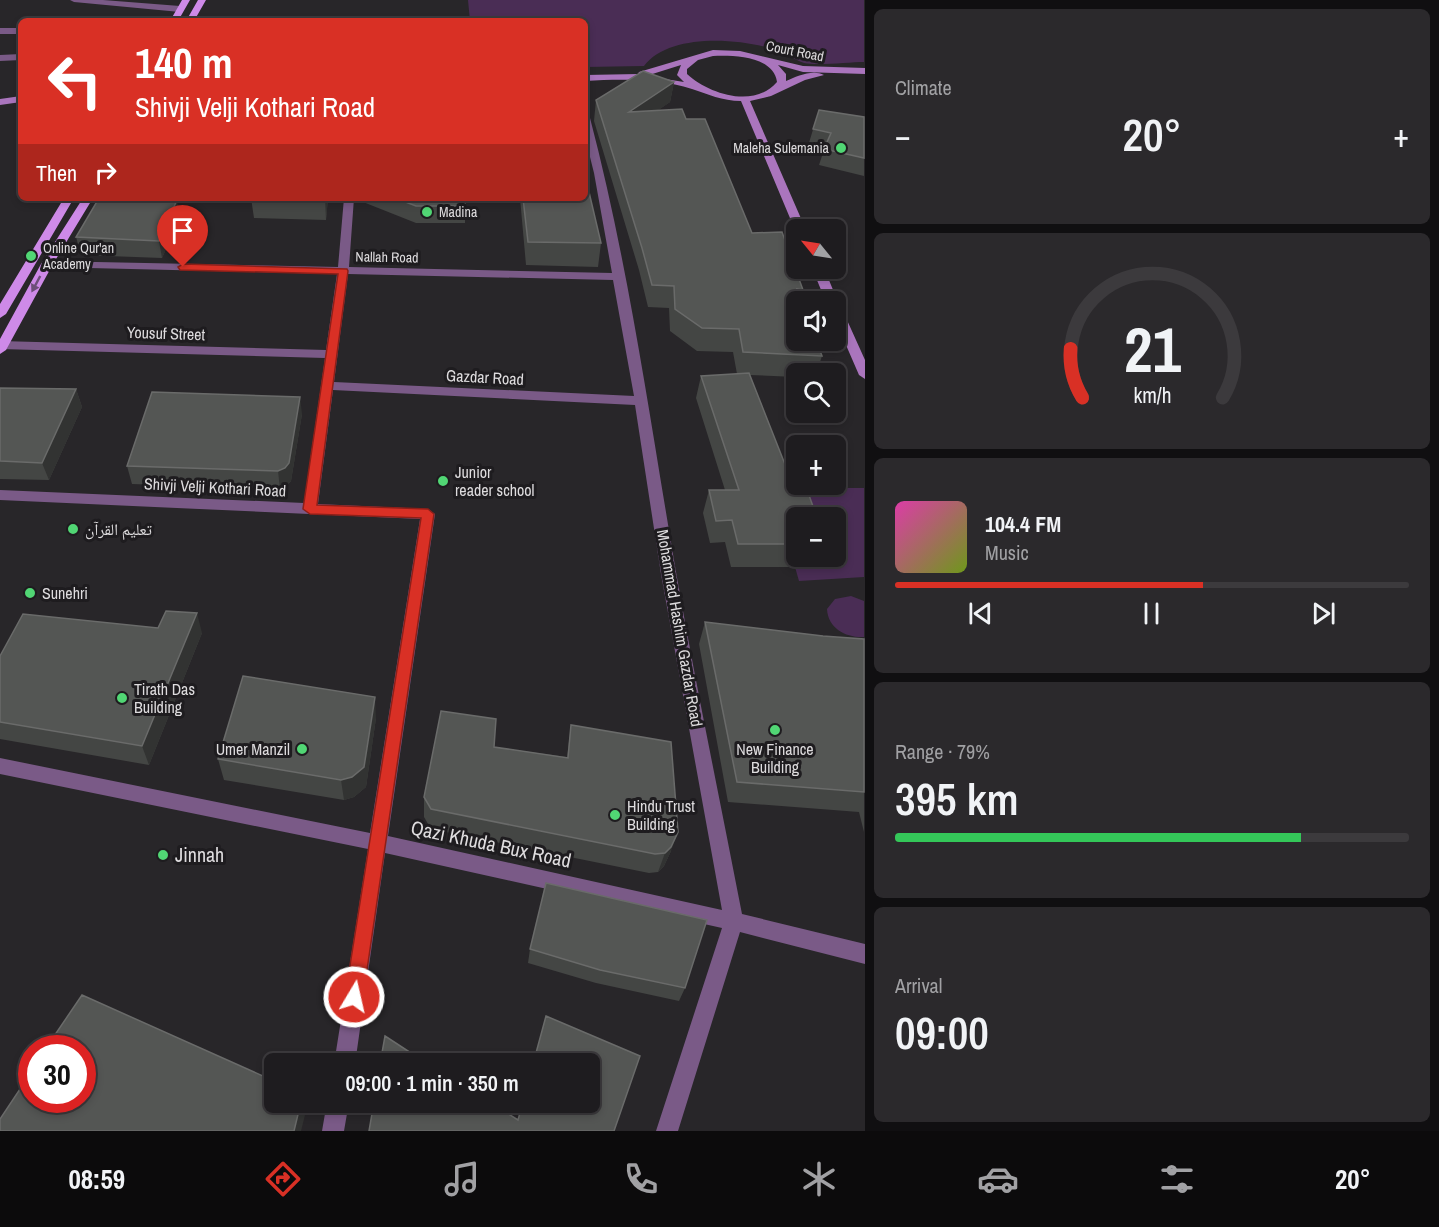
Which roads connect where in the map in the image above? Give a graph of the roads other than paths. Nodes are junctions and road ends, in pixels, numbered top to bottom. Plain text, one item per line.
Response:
1 (74, 0) edge
2 (186, 0) edge
3 (202, 0) edge
4 (180, 9) junction
5 (176, 18) edge
6 (192, 18) edge
7 (0, 31) edge
8 (18, 31) edge
9 (18, 57) edge
10 (756, 57) junction
11 (0, 58) edge
12 (695, 58) junction
13 (864, 71) edge
14 (843, 72) junction
15 (630, 76) junction
16 (588, 78) edge
17 (693, 86) junction
18 (780, 87) junction
19 (744, 98) junction
20 (18, 99) edge
21 (0, 102) edge
22 (588, 143) edge
23 (591, 168) edge
24 (67, 201) edge
25 (86, 201) edge
26 (349, 201) edge
27 (796, 219) edge
28 (47, 264) junction
29 (343, 271) junction
30 (618, 277) junction
31 (0, 314) edge
32 (846, 333) edge
33 (1, 347) edge
34 (331, 354) junction
35 (864, 375) edge
36 (328, 386) junction
37 (641, 401) junction
38 (0, 495) edge
39 (310, 509) junction
40 (0, 766) edge
41 (378, 843) junction
42 (734, 920) junction
43 (864, 954) edge
44 (346, 1053) edge
45 (336, 1113) edge
46 (333, 1131) edge
47 (667, 1131) edge

1 - 4 street
2 - 4 main road
3 - 6 main road
4 - 5 main road
7 - 8 street
9 - 11 street
10 - 12 main road, Court Road
10 - 14 main road, Court Road
10 - 18 main road
12 - 15 main road, Court Road
12 - 17 main road
13 - 14 main road, Court Road
14 - 18 main road
15 - 16 main road
15 - 17 main road
17 - 19 main road
18 - 19 main road
19 - 27 main road
20 - 21 main road
22 - 23 street, Mohammad Hashim Gazdar Road
23 - 30 street, Mohammad Hashim Gazdar Road
24 - 31 main road
25 - 28 main road
26 - 29 street
28 - 29 street, Nallah Road
28 -> 33 main road
29 - 30 street, Nallah Road
29 - 34 street
30 - 37 street, Mohammad Hashim Gazdar Road
32 - 35 main road
33 - 34 street, Yousuf Street
34 - 36 street
36 - 37 street, Gazdar Road
36 - 39 street
37 - 42 street, Mohammad Hashim Gazdar Road
38 - 39 street, Shivji Velji Kothari Road
39 - 41 street, Shivji Velji Kothari Road
40 - 41 street, Qazi Khuda Bux Road
41 - 42 street, Qazi Khuda Bux Road
41 - 44 street
42 - 43 street, Qazi Khuda Bux Road
42 - 47 street, Mohammad Hashim Gazdar Road
45 - 46 street

